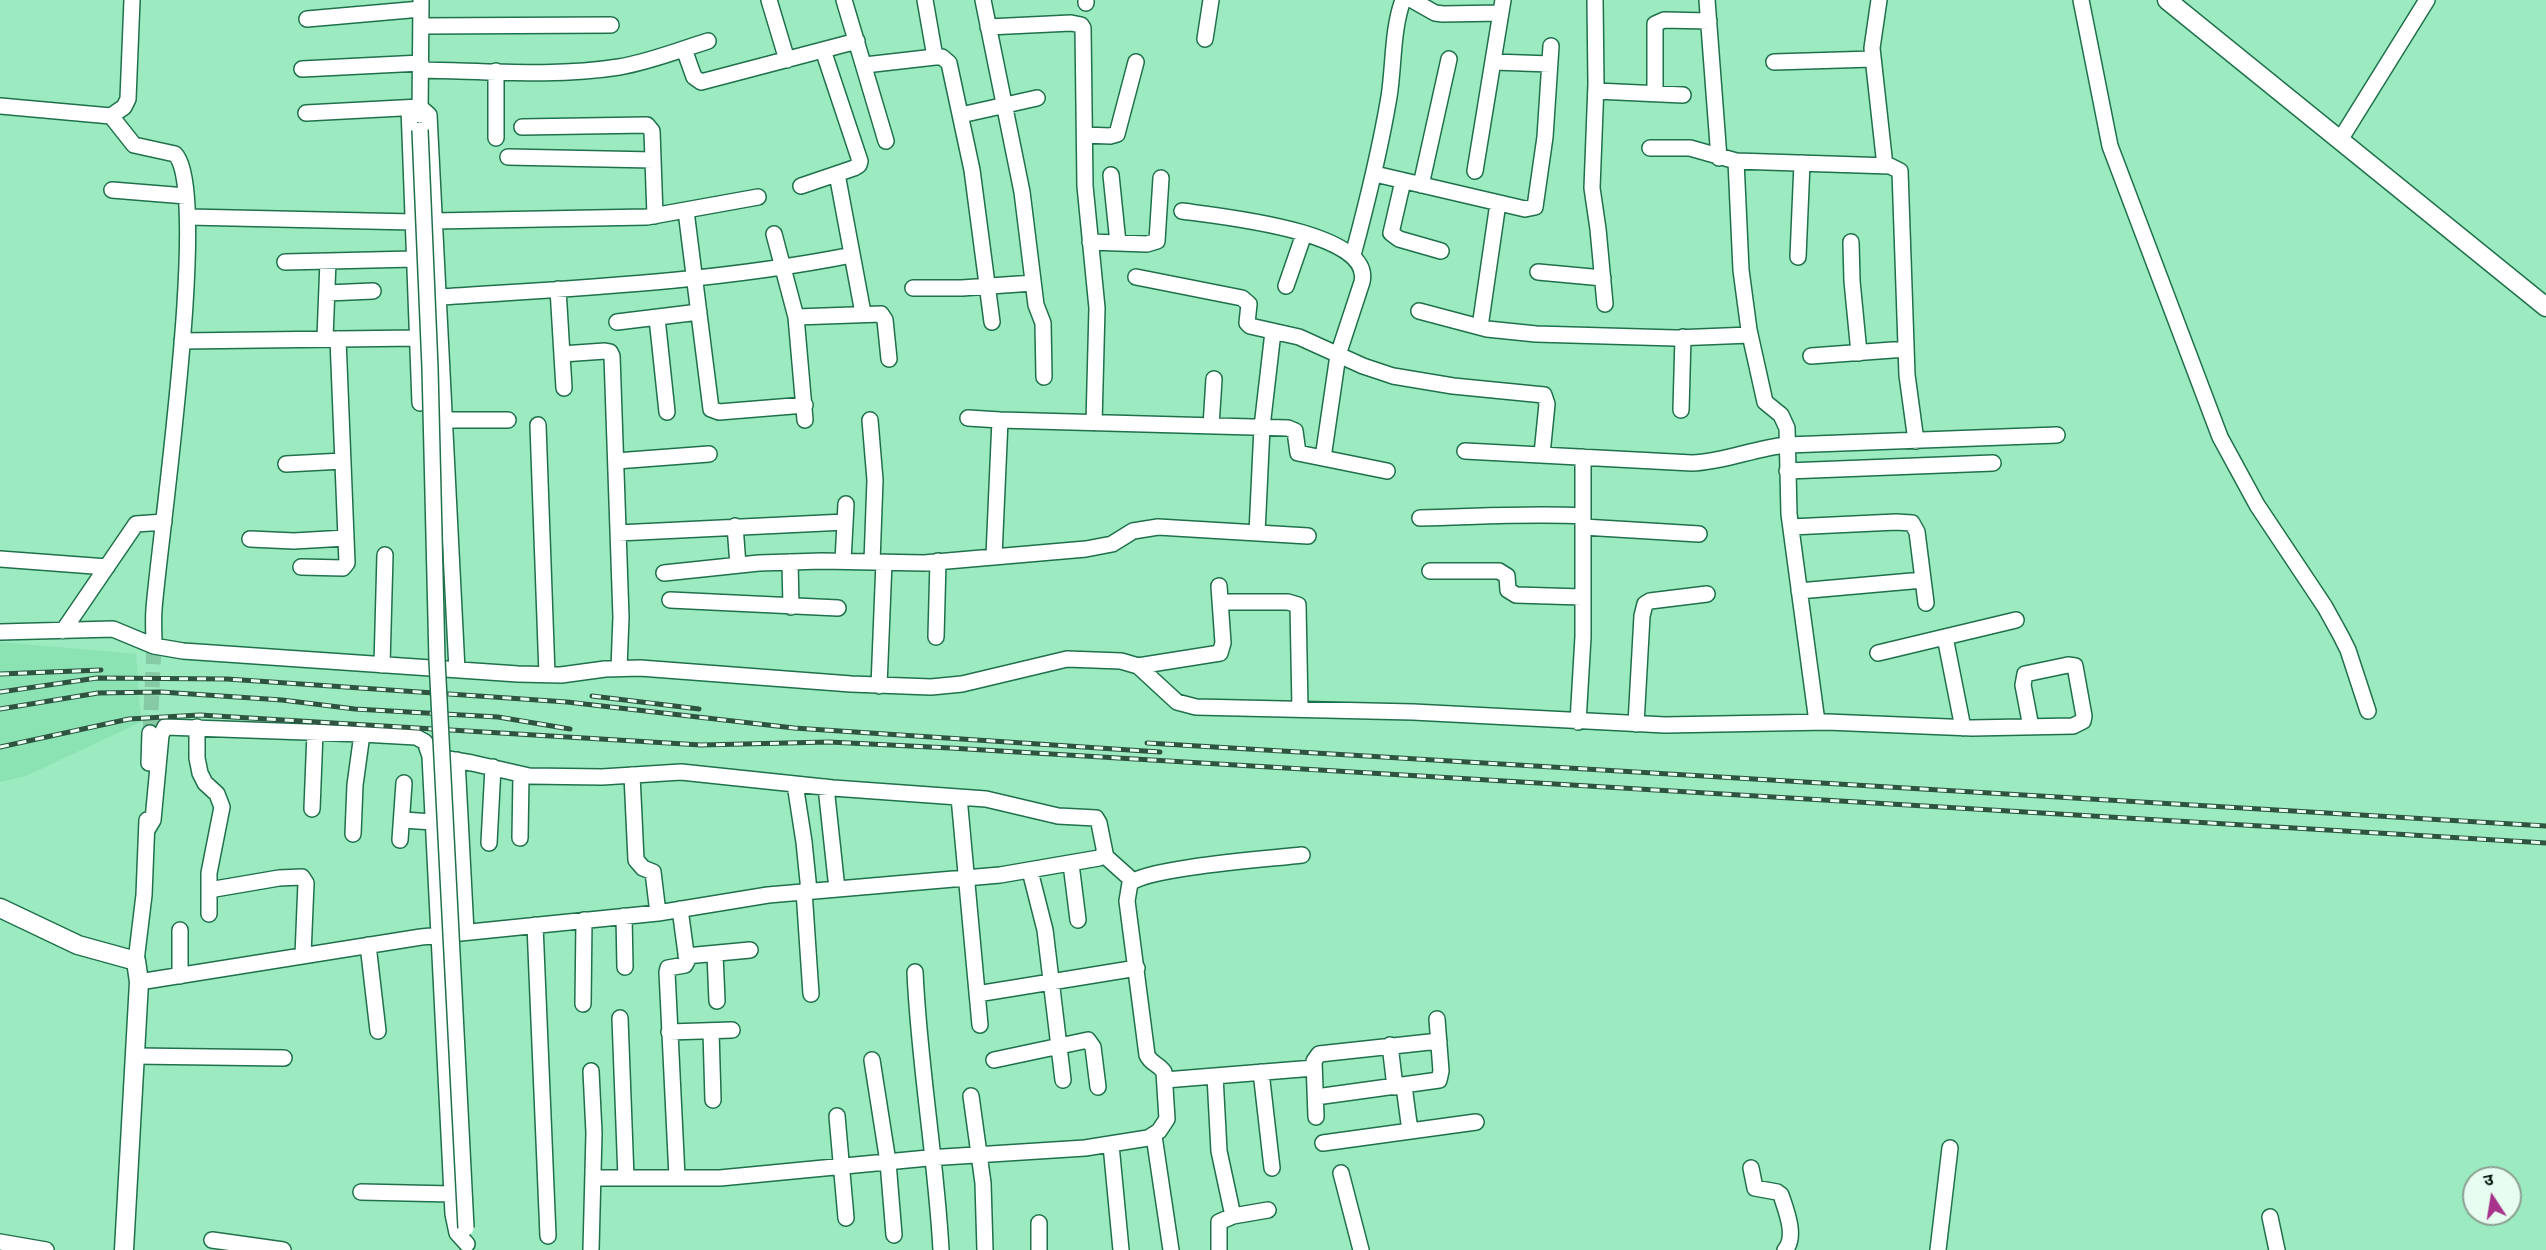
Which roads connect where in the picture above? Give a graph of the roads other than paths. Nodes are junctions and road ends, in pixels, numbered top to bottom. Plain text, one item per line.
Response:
1 (132, 0) edge
2 (769, 0) edge
3 (844, 0) edge
4 (925, 0) edge
5 (983, 0) edge
6 (1211, 0) edge
7 (1403, 0) edge
8 (1412, 0) edge
9 (1595, 0) edge
10 (1707, 0) edge
11 (1879, 0) edge
12 (2081, 0) edge
13 (2167, 0) edge
14 (2427, 0) edge
15 (421, 5) edge
16 (1502, 6) edge
17 (307, 19) dead end
18 (1709, 21) junction
19 (611, 24) dead end
20 (421, 26) junction
21 (988, 27) junction
22 (1205, 39) dead end
23 (708, 41) dead end
24 (857, 41) junction
25 (1551, 46) dead end
26 (684, 49) junction
27 (823, 50) junction
28 (934, 57) junction
29 (1449, 59) dead end
30 (1873, 59) junction
31 (787, 60) junction
32 (1136, 62) dead end
33 (1494, 62) junction
34 (1774, 62) dead end
35 (1550, 64) junction
36 (865, 65) junction
37 (421, 67) junction
38 (302, 69) dead end
39 (496, 71) junction
40 (1596, 91) junction
41 (1654, 93) junction
42 (1683, 95) dead end
43 (1038, 98) dead end
44 (1005, 105) junction
45 (0, 106) edge
46 (415, 107) junction
47 (306, 114) dead end
48 (960, 115) junction
49 (111, 116) junction
50 (522, 127) dead end
51 (1085, 135) junction
52 (496, 138) dead end
53 (2340, 140) junction
54 (886, 141) dead end
55 (1650, 148) dead end
56 (508, 157) dead end
57 (1719, 158) junction
58 (652, 160) junction
59 (1736, 161) junction
60 (1802, 163) junction
61 (1885, 166) junction
62 (1475, 171) dead end
63 (837, 174) junction
64 (1375, 174) junction
65 (1111, 175) dead end
66 (1161, 178) dead end
67 (1403, 181) junction
68 (1421, 185) junction
69 (801, 186) dead end
70 (112, 190) dead end
71 (186, 196) junction
72 (758, 197) dead end
73 (1498, 203) junction
74 (1182, 211) dead end
75 (686, 212) junction
76 (655, 216) junction
77 (188, 217) junction
78 (435, 221) junction
79 (413, 222) junction
80 (774, 234) dead end
81 (1304, 234) junction
82 (1090, 242) junction
83 (1851, 242) dead end
84 (1118, 243) junction
85 (1441, 251) dead end
86 (852, 255) junction
87 (1353, 255) junction
88 (1798, 257) dead end
89 (414, 259) junction
90 (328, 261) junction
91 (285, 262) dead end
92 (781, 268) junction
93 (1538, 272) dead end
94 (1136, 277) dead end
95 (1603, 278) junction
96 (695, 280) junction
97 (1033, 283) junction
98 (988, 286) junction
99 (1286, 286) dead end
100 (912, 288) dead end
101 (558, 289) junction
102 (373, 291) dead end
103 (327, 293) junction
104 (440, 297) junction
105 (1605, 304) dead end
106 (2546, 307) edge
107 (1419, 311) dead end
108 (699, 312) junction
109 (863, 313) junction
110 (796, 317) junction
111 (657, 318) junction
112 (617, 322) dead end
113 (992, 322) dead end
114 (1480, 327) junction
115 (1273, 332) junction
116 (1750, 335) junction
117 (417, 338) junction
118 (1683, 338) junction
119 (332, 339) junction
120 (182, 341) junction
121 (1906, 349) junction
122 (1859, 352) junction
123 (562, 354) junction
124 (1338, 355) junction
125 (1811, 356) dead end
126 (889, 359) dead end
127 (1044, 376) dead end
128 (1214, 379) dead end
129 (564, 388) dead end
130 (420, 403) dead end
131 (1681, 410) dead end
132 (668, 412) dead end
133 (968, 417) dead end
134 (445, 420) junction
135 (508, 420) dead end
136 (870, 420) dead end
137 (1000, 420) junction
138 (1094, 423) junction
139 (538, 425) dead end
140 (1211, 426) junction
141 (1262, 427) junction
142 (2057, 435) dead end
143 (1916, 441) junction
144 (1787, 445) junction
145 (1465, 451) dead end
146 (709, 454) dead end
147 (1542, 454) junction
148 (1583, 457) junction
149 (1323, 458) junction
150 (343, 461) junction
151 (616, 461) junction
152 (1993, 463) dead end
153 (286, 464) dead end
154 (1387, 471) dead end
155 (1787, 471) junction
156 (846, 504) dead end
157 (1420, 518) dead end
158 (1583, 521) junction
159 (164, 522) junction
160 (845, 522) junction
161 (735, 526) junction
162 (1791, 527) junction
163 (618, 533) junction
164 (1257, 533) junction
165 (1699, 534) dead end
166 (1308, 536) dead end
167 (346, 538) junction
168 (250, 539) dead end
169 (385, 555) dead end
170 (994, 556) junction
171 (0, 559) edge
172 (843, 561) junction
173 (938, 561) junction
174 (790, 562) junction
175 (878, 562) junction
176 (738, 565) junction
177 (107, 567) junction
178 (301, 567) dead end
179 (1430, 571) dead end
180 (664, 573) dead end
181 (1923, 580) junction
182 (1219, 586) dead end
183 (1799, 591) junction
184 (1707, 594) dead end
185 (1582, 597) junction
186 (670, 600) dead end
187 (1221, 602) junction
188 (1926, 603) dead end
189 (791, 607) junction
190 (838, 608) dead end
191 (2016, 620) dead end
192 (63, 631) junction
193 (0, 632) edge
194 (936, 636) dead end
195 (1945, 637) junction
196 (154, 646) junction
197 (1878, 652) dead end
198 (382, 664) junction
199 (1138, 666) junction
200 (619, 669) junction
201 (457, 670) junction
202 (547, 675) junction
203 (879, 686) junction
204 (1300, 709) junction
205 (2368, 711) dead end
206 (1578, 722) junction
207 (1817, 722) junction
208 (1636, 724) junction
209 (198, 727) junction
210 (2031, 727) junction
211 (1963, 728) junction
212 (315, 732) junction
213 (150, 733) tunnel mouth
214 (362, 734) junction
215 (430, 756) junction
216 (457, 760) junction
217 (493, 767) junction
218 (521, 774) junction
219 (632, 775) junction
220 (404, 783) dead end
221 (795, 784) junction
222 (826, 788) junction
223 (959, 797) junction
224 (312, 809) dead end
225 (403, 820) junction
226 (433, 822) junction
227 (147, 830) junction
228 (353, 834) dead end
229 (520, 838) dead end
230 (400, 840) dead end
231 (489, 843) dead end
232 (1104, 855) junction
233 (1302, 855) dead end
234 (1071, 864) junction
235 (1030, 871) junction
236 (966, 879) junction
237 (1133, 881) junction
238 (837, 889) junction
239 (209, 890) junction
240 (806, 891) junction
241 (0, 908) edge
242 (680, 909) junction
243 (658, 913) junction
244 (209, 914) dead end
245 (624, 916) junction
246 (584, 920) junction
247 (1078, 920) dead end
248 (535, 926) junction
249 (180, 930) dead end
250 (466, 932) junction
251 (438, 935) junction
252 (368, 945) junction
253 (750, 950) dead end
254 (715, 954) junction
255 (303, 956) junction
256 (687, 956) junction
257 (136, 961) junction
258 (625, 967) dead end
259 (1137, 968) junction
260 (915, 972) dead end
261 (180, 976) junction
262 (139, 982) junction
263 (1052, 983) junction
264 (811, 994) dead end
265 (977, 994) junction
266 (717, 1001) dead end
267 (583, 1004) dead end
268 (620, 1017) dead end
269 (1437, 1019) dead end
270 (980, 1025) dead end
271 (732, 1030) dead end
272 (378, 1031) dead end
273 (711, 1031) junction
274 (669, 1032) junction
275 (1439, 1041) junction
276 (1059, 1046) junction
277 (1390, 1046) junction
278 (135, 1056) junction
279 (285, 1058) dead end
280 (872, 1060) dead end
281 (994, 1060) dead end
282 (1314, 1068) junction
283 (591, 1071) dead end
284 (1261, 1072) junction
285 (1215, 1076) junction
286 (1063, 1080) dead end
287 (1165, 1080) junction
288 (1399, 1086) junction
289 (1098, 1087) dead end
290 (971, 1096) dead end
291 (1316, 1097) junction
292 (712, 1100) dead end
293 (837, 1116) dead end
294 (1316, 1117) dead end
295 (1476, 1122) dead end
296 (1410, 1131) junction
297 (1154, 1136) junction
298 (1323, 1143) dead end
299 (1111, 1145) junction
300 (1950, 1148) dead end
301 (980, 1154) junction
302 (934, 1158) junction
303 (888, 1162) junction
304 (842, 1166) junction
305 (1272, 1168) dead end
306 (1751, 1168) dead end
307 (1341, 1173) dead end
308 (677, 1177) junction
309 (594, 1178) junction
310 (626, 1178) junction
311 (361, 1192) dead end
312 (452, 1194) junction
313 (1268, 1210) dead end
314 (1233, 1216) junction
315 (2270, 1217) dead end
316 (846, 1218) dead end
317 (1039, 1223) dead end
318 (894, 1235) dead end
319 (548, 1236) dead end
320 (212, 1240) dead end
321 (0, 1242) edge
322 (467, 1247) edge
323 (46, 1250) edge
324 (124, 1250) edge
325 (283, 1250) edge
326 (591, 1250) edge
327 (941, 1250) edge
328 (985, 1250) edge
329 (1039, 1250) edge
330 (1121, 1250) edge
331 (1171, 1250) edge
332 (1220, 1250) edge
333 (1361, 1250) edge
334 (1785, 1250) edge
335 (1938, 1250) edge
336 (2277, 1250) edge

1 - 49 street
2 - 31 street
3 - 24 street
4 - 28 street
5 - 21 street
6 - 22 street
7 - 64 street
8 - 16 street
9 - 40 street
10 - 18 street
11 - 30 street
12 - 205 street
13 - 53 main road
14 - 53 street
15 - 17 street
15 - 20 street
16 - 33 street
18 - 41 street
18 - 57 street
19 - 20 street
20 - 37 street
21 - 44 street
21 - 51 street
23 - 26 street
24 - 27 street
24 - 36 street
25 - 35 street
26 - 31 street
26 - 39 street
27 - 31 street
27 - 63 street
28 - 36 street
28 - 48 street
29 - 68 street
30 - 34 street
30 - 61 street
32 - 51 street
33 - 35 street
33 - 62 street
35 - 73 street
36 - 54 street
37 - 38 street
37 - 39 street
37 - 46 street
39 - 52 street
40 - 41 street
40 - 95 street
41 - 42 street
43 - 44 street
44 - 48 street
44 - 97 street
45 - 49 street
46 - 47 street
46 - 78 street
46 - 79 street
46 - 322 street, bridge
48 - 98 street
49 - 71 street
50 - 58 street
51 - 82 street
53 - 106 main road
55 - 57 street
56 - 58 street
57 - 59 street
58 - 76 street
59 - 60 street
59 - 116 street
60 - 61 street
60 - 88 street
61 - 121 street
63 - 69 street
63 - 86 street
64 - 67 street
64 - 87 street
65 - 84 street
66 - 84 street
67 - 68 street
67 - 85 street
68 - 73 street
70 - 71 street
71 - 77 street
72 - 75 street
73 - 114 street
74 - 81 street
75 - 76 street
75 - 96 street
76 - 78 street
77 - 79 street
77 - 120 street
78 - 104 street
79 - 89 street
80 - 92 street
81 - 87 street
81 - 99 street
82 - 84 street
82 - 138 street
83 - 122 street
86 - 92 street
86 - 109 street
87 - 124 street
89 - 90 street
89 - 117 street
90 - 91 street
90 - 103 street
92 - 96 street
92 - 110 street
93 - 95 street
94 - 115 street
95 - 105 street
96 - 101 street
96 - 108 street
97 - 98 street
97 - 127 street
98 - 100 street
98 - 113 street
101 - 104 street
101 - 123 street
102 - 103 street
103 - 119 street
104 - 134 street
107 - 114 street
108 - 110 street
108 - 111 street
109 - 110 street
109 - 126 street
111 - 112 street
111 - 132 street
114 - 118 street
115 - 124 street
115 - 141 street
116 - 118 street
116 - 144 street
117 - 119 street
117 - 130 street
118 - 131 street
119 - 120 street
119 - 150 street
120 - 159 street
121 - 122 street
121 - 143 street
122 - 125 street
123 - 129 street
123 - 151 street
124 - 147 street
124 - 149 street
128 - 140 street
133 - 137 street
134 - 135 street
134 - 201 street
136 - 175 street
137 - 138 street
137 - 170 street
138 - 140 street
139 - 202 street
140 - 141 street
141 - 149 street
141 - 164 street
142 - 143 street
143 - 144 street
144 - 148 street
144 - 155 street
145 - 147 street
146 - 151 street
147 - 148 street
148 - 158 street
149 - 154 street
150 - 153 street
150 - 167 street
151 - 163 street
152 - 155 street
155 - 162 street
156 - 160 street
157 - 158 street
158 - 165 street
158 - 185 street
159 - 177 street
159 - 196 street
160 - 161 street
160 - 172 street
161 - 163 street
161 - 176 street
162 - 181 street
162 - 183 street
163 - 200 street
164 - 166 street
164 - 170 street
167 - 168 street
167 - 178 street
169 - 198 street
170 - 173 street
171 - 177 street
172 - 174 street
172 - 175 street
173 - 175 street
173 - 194 street
174 - 176 street
174 - 189 street
175 - 203 street
176 - 180 street
177 - 192 street
179 - 185 street
181 - 183 street
181 - 188 street
182 - 187 street
183 - 207 street
184 - 208 street
185 - 206 street
186 - 189 street
187 - 199 street
187 - 204 street
189 - 190 street
191 - 195 street
192 - 193 street
192 - 196 street
195 - 197 street
195 - 211 street
196 - 198 street
198 - 201 street
199 - 203 street
199 - 204 street
200 - 202 street
200 - 203 street
201 - 202 street
204 - 206 street
206 - 208 street
207 - 208 street
207 - 211 street
209 - 212 street
209 - 227 street
209 - 239 street
210 - 210 street
210 - 211 street
212 - 214 street
212 - 224 street
213 - 227 street
214 - 215 street
214 - 228 street
215 - 216 street
215 - 226 street
216 - 217 street
216 - 250 street
217 - 218 street
217 - 231 street
218 - 219 street
218 - 229 street
219 - 221 street
219 - 243 street
220 - 225 street
221 - 222 street
221 - 240 street
222 - 223 street
222 - 238 street
223 - 232 street
223 - 236 street
225 - 226 street
225 - 230 street
226 - 251 street
227 - 257 street
232 - 234 street
232 - 237 street
233 - 237 street
234 - 235 street
234 - 247 street
235 - 236 street
235 - 263 street
236 - 238 street
236 - 265 street
237 - 259 street
238 - 240 street
239 - 244 street
239 - 255 street
240 - 242 street
240 - 264 street
241 - 257 main road
242 - 243 street
242 - 256 street
243 - 245 street
245 - 246 street
245 - 258 street
246 - 248 street
246 - 267 street
248 - 250 street
248 - 319 street
249 - 261 street
250 - 251 street
251 - 252 street
251 - 312 street
252 - 255 street
252 - 272 street
253 - 254 street
254 - 256 street
254 - 266 street
255 - 261 street
256 - 274 street
257 - 262 main road
259 - 263 street
259 - 287 street
260 - 302 street
261 - 262 street
262 - 278 main road
263 - 265 street
263 - 276 street
265 - 270 street
268 - 310 street
269 - 275 street
271 - 273 street
273 - 274 street
273 - 292 street
274 - 308 street
275 - 277 street
275 - 288 street
276 - 281 street
276 - 286 street
276 - 289 street
277 - 282 street
277 - 288 street
278 - 279 street
278 - 324 main road
280 - 303 street
282 - 284 street
282 - 291 street
283 - 309 street
284 - 285 street
284 - 305 street
285 - 287 street
285 - 314 street
287 - 297 street
288 - 291 street
288 - 296 street
290 - 301 street
291 - 294 street
293 - 304 street
295 - 296 street
296 - 298 street
297 - 299 street
297 - 331 street
299 - 301 street
299 - 330 street
300 - 335 street
301 - 302 street
301 - 328 street
302 - 303 street
302 - 327 street
303 - 304 street
303 - 318 street
304 - 308 street
304 - 316 street
306 - 334 street
307 - 333 street
308 - 310 street
309 - 310 street
309 - 326 street
311 - 312 street
312 - 322 street
313 - 314 street
314 - 332 street
315 - 336 street
317 - 329 street
320 - 325 street
321 - 323 street

